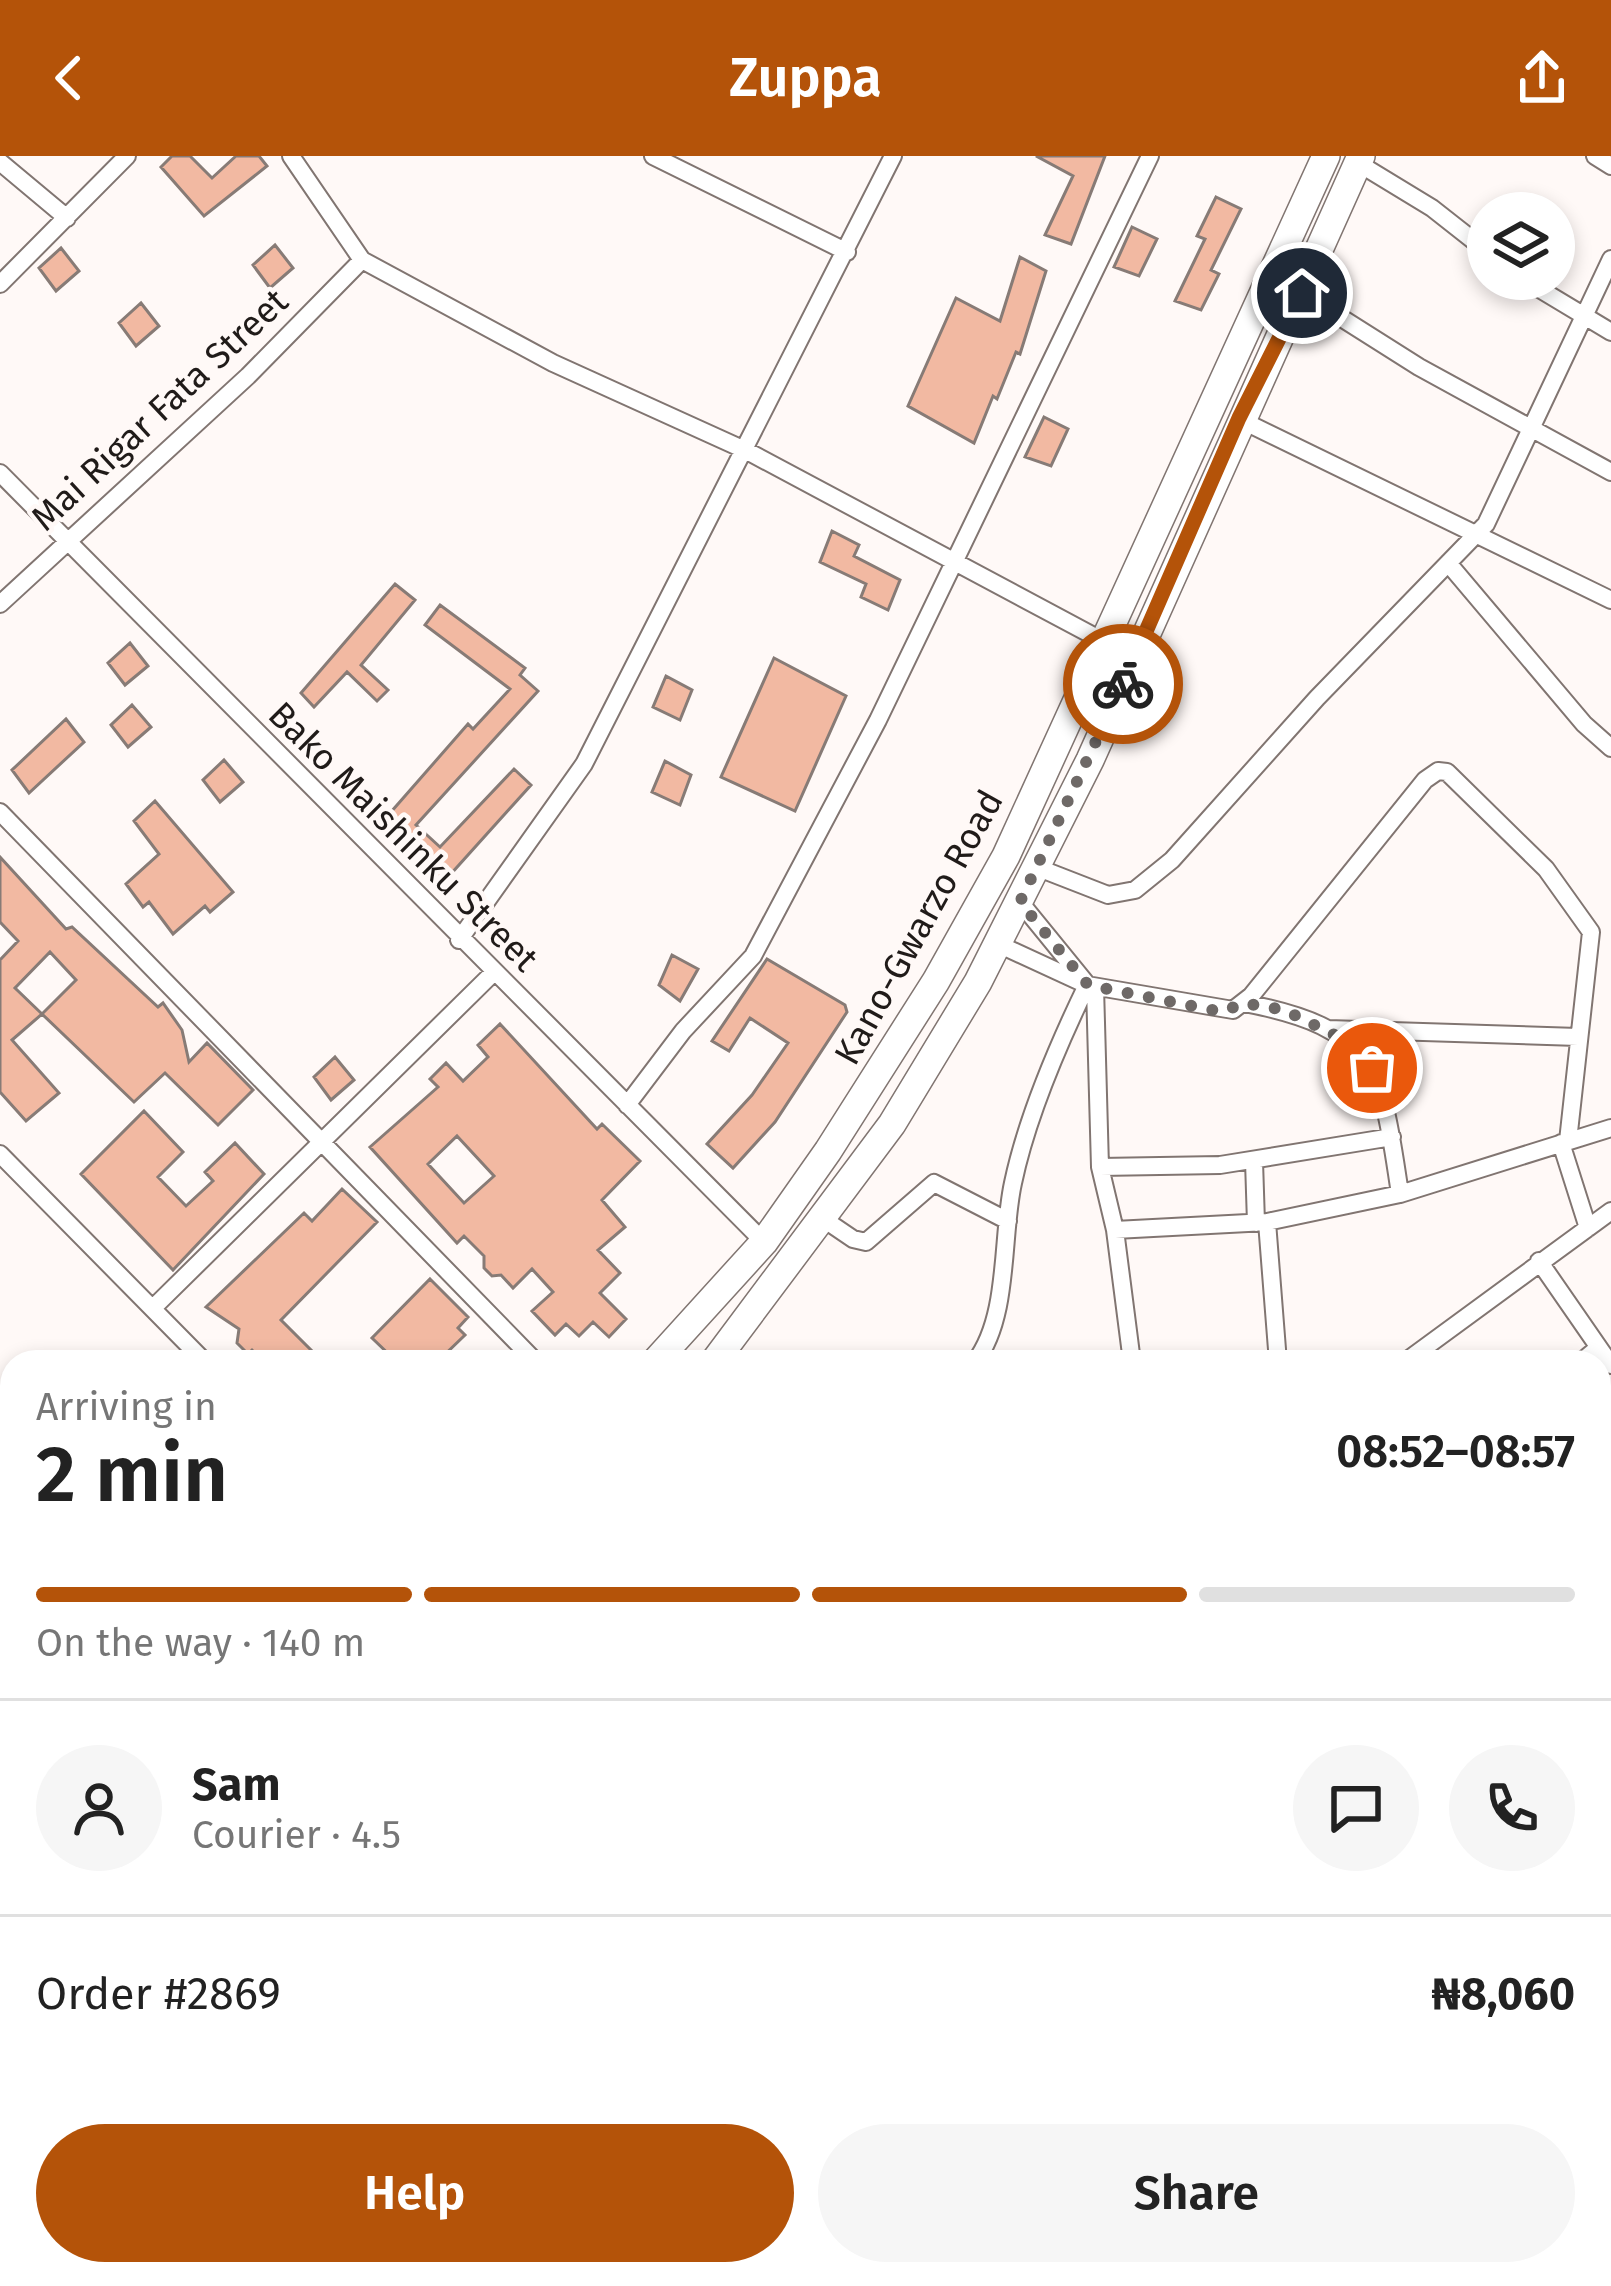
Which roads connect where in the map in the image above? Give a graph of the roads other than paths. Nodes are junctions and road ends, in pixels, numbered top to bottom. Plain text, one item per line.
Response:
1 (127, 156) edge
2 (291, 156) edge
3 (653, 156) edge
4 (893, 156) edge
5 (1150, 156) edge
6 (1327, 156) edge
7 (1595, 156) edge
8 (1359, 159) edge
9 (0, 162) edge
10 (1611, 166) edge
11 (67, 218) junction
12 (1467, 236) edge
13 (847, 252) junction
14 (1611, 259) edge
15 (362, 260) junction
16 (0, 284) edge
17 (1302, 293) junction
18 (1555, 300) edge
19 (1584, 319) junction
20 (1611, 332) edge
21 (1239, 418) junction
22 (1534, 430) junction
23 (747, 451) junction
24 (1611, 472) edge
25 (0, 473) edge
26 (1474, 538) junction
27 (66, 542) junction
28 (956, 561) junction
29 (1448, 563) junction
30 (1611, 600) edge
31 (0, 604) edge
32 (1103, 641) junction
33 (1611, 748) edge
34 (0, 812) edge
35 (1036, 867) junction
36 (1020, 902) junction
37 (459, 940) junction
38 (998, 944) junction
39 (493, 973) junction
40 (1090, 985) junction
41 (1244, 1003) junction
42 (1328, 1029) junction
43 (1578, 1037) junction
44 (627, 1105) junction
45 (1611, 1128) edge
46 (1392, 1137) junction
47 (325, 1142) junction
48 (1564, 1142) junction
49 (0, 1154) edge
50 (1254, 1161) junction
51 (1100, 1167) junction
52 (1400, 1194) junction
53 (1611, 1211) edge
54 (825, 1220) junction
55 (1008, 1220) junction
56 (1262, 1222) junction
57 (1588, 1228) junction
58 (1115, 1230) junction
59 (764, 1243) junction
60 (1539, 1261) junction
61 (154, 1307) junction
62 (1598, 1348) joint
63 (194, 1350) edge
64 (524, 1350) edge
65 (666, 1350) edge
66 (723, 1350) edge
67 (980, 1350) edge
68 (1130, 1350) edge
69 (1277, 1350) edge
70 (1421, 1350) edge
71 (1596, 1350) edge

1 - 11 street
2 - 15 street
3 - 13 street
4 - 13 street
5 - 28 street
6 - 32 main road, Kano-Gwarzo Road
7 - 10 street
8 - 12 street
8 - 17 main road, Kano-Gwarzo Road
9 - 11 street
11 - 16 street
13 - 23 street
14 - 19 street
15 - 23 street
15 - 27 street, Mai Rigar Fata Street
17 - 21 main road, Kano-Gwarzo Road
17 - 22 street
18 - 19 street
19 - 20 street
19 - 22 street
21 - 26 street
21 - 35 main road, Kano-Gwarzo Road
22 - 24 street
22 - 26 street
23 - 28 street
23 - 37 street
25 - 27 street, Bako Maishinku Street
26 - 29 street
26 - 30 street
27 - 31 street, Mai Rigar Fata Street
27 - 37 street, Bako Maishinku Street
28 - 32 street
28 - 44 street
29 - 33 street
29 - 35 street
32 - 59 main road, Kano-Gwarzo Road
34 - 47 street
35 - 36 main road, Kano-Gwarzo Road
36 - 38 main road, Kano-Gwarzo Road
36 - 40 street
37 - 39 street, Bako Maishinku Street
38 - 40 street
38 - 54 main road, Kano-Gwarzo Road
39 - 44 street, Bako Maishinku Street
39 - 47 street
40 - 41 street
40 - 51 street
40 - 55 street
41 - 42 street
41 - 43 street
42 - 43 street
42 - 46 street
43 - 48 street
44 - 59 street, Bako Maishinku Street
45 - 48 street
46 - 50 street
46 - 52 street
47 - 61 street
47 - 64 street
48 - 52 street
48 - 57 street
49 - 61 street
50 - 51 street
50 - 56 street
51 - 58 street
52 - 56 street
53 - 57 street
54 - 55 street
54 - 66 main road, Kano-Gwarzo Road
55 - 67 street
56 - 58 street
56 - 69 street
57 - 60 street
58 - 68 street
59 - 65 main road, Kano-Gwarzo Road
60 - 62 street
60 - 70 street
61 - 63 street
62 - 71 street

